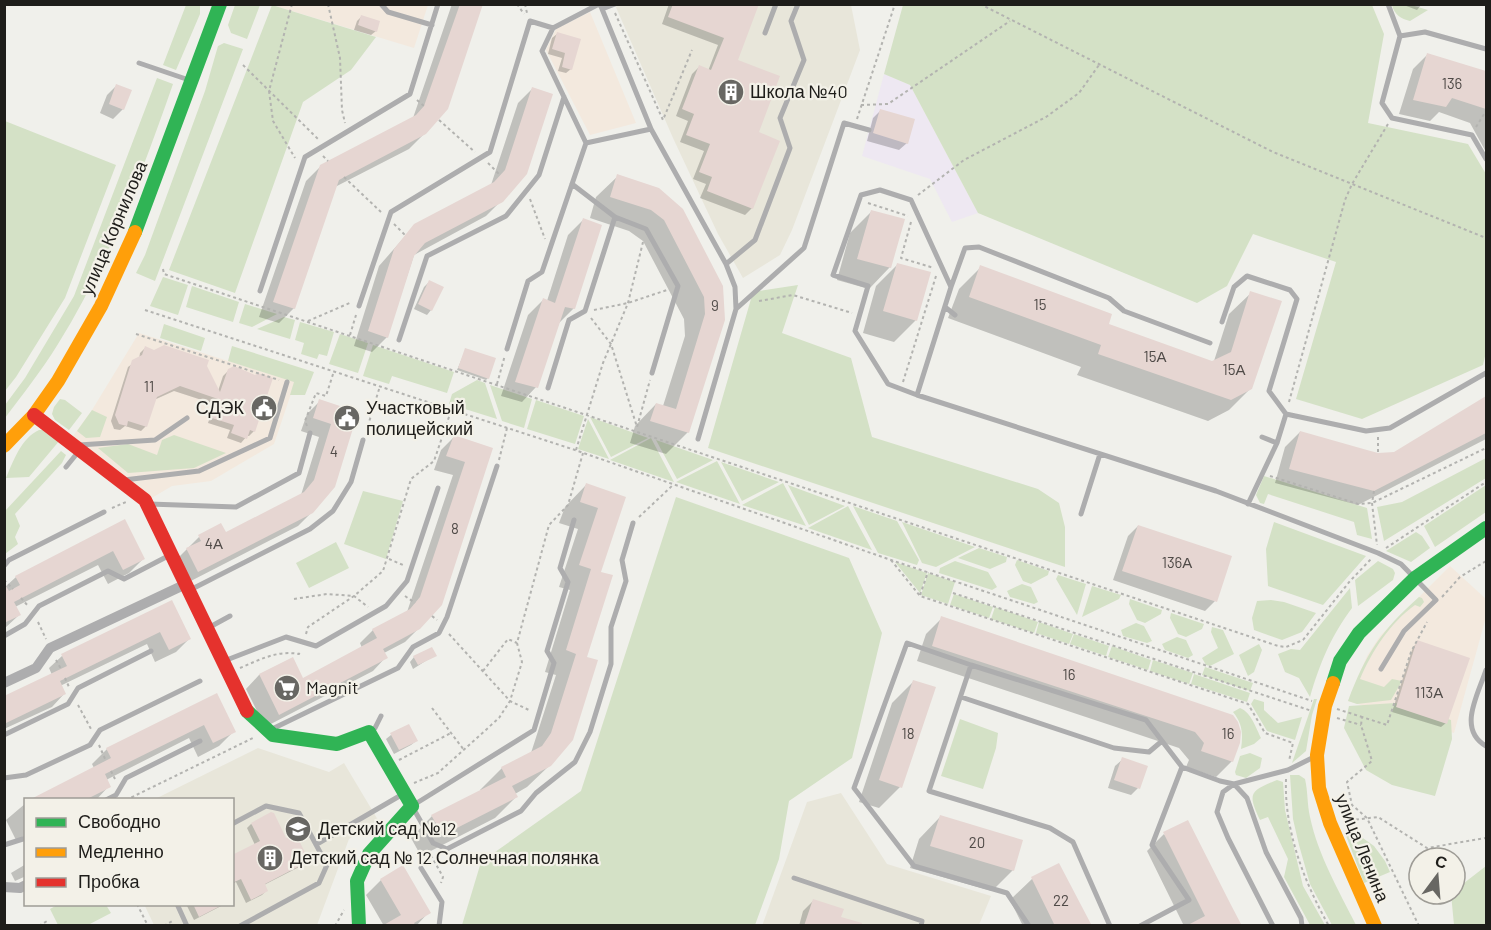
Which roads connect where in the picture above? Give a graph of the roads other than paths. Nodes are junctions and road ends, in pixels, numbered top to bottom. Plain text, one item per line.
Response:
1 (220, 4) edge
2 (381, 4) edge
3 (438, 4) edge
4 (776, 4) edge
5 (798, 4) edge
6 (1388, 4) edge
7 (613, 5) edge
8 (600, 6) edge
9 (432, 25) junction
10 (553, 28) junction
11 (765, 33) dead end
12 (1400, 36) junction
13 (1486, 49) edge
14 (140, 63) dead end
15 (192, 81) junction
16 (564, 97) junction
17 (651, 129) junction
18 (869, 130) dead end
19 (586, 143) junction
20 (1486, 159) edge
21 (572, 184) junction
22 (615, 217) junction
23 (726, 264) junction
24 (951, 287) junction
25 (260, 291) dead end
26 (359, 306) road end
27 (945, 308) junction
28 (736, 309) junction
29 (955, 315) dead end
30 (1222, 322) dead end
31 (399, 340) dead end
32 (1210, 344) dead end
33 (507, 349) road end
34 (652, 373) road end
35 (1486, 373) edge
36 (287, 382) road end
37 (548, 388) dead end
38 (917, 394) junction
39 (1286, 414) junction
40 (34, 415) junction
41 (188, 418) dead end
42 (310, 433) road end
43 (1262, 437) dead end
44 (698, 439) dead end
45 (363, 440) road end
46 (1277, 443) junction
47 (4, 446) edge
48 (77, 448) junction
49 (1101, 454) junction
50 (497, 466) road end
51 (66, 467) dead end
52 (120, 481) junction
53 (438, 488) dead end
54 (147, 504) junction
55 (1248, 504) junction
56 (104, 512) road end
57 (1081, 514) dead end
58 (574, 520) dead end
59 (633, 523) road end
60 (1486, 528) edge
61 (171, 555) junction
62 (4, 566) edge
63 (1415, 578) junction
64 (187, 588) junction
65 (230, 616) dead end
66 (207, 628) junction
67 (4, 636) edge
68 (152, 651) dead end
69 (223, 661) junction
70 (971, 665) junction
71 (1382, 669) dead end
72 (1486, 670) edge
73 (200, 681) dead end
74 (4, 683) edge
75 (961, 698) junction
76 (381, 716) dead end
77 (269, 731) junction
78 (369, 732) junction
79 (4, 735) edge
80 (200, 741) dead end
81 (1162, 741) junction
82 (1486, 746) edge
83 (1317, 755) junction
84 (1182, 767) junction
85 (4, 778) edge
86 (1234, 784) junction
87 (405, 793) junction
88 (110, 798) edge
89 (412, 806) junction
90 (234, 823) edge
91 (24, 839) edge
92 (317, 844) junction
93 (4, 845) edge
94 (421, 868) dead end
95 (794, 878) dead end
96 (24, 886) edge
97 (4, 887) edge
98 (178, 906) edge
99 (187, 926) edge
100 (240, 926) edge
101 (358, 926) edge
102 (439, 926) edge
103 (921, 926) edge
104 (1029, 926) edge
105 (1110, 926) edge
106 (1140, 926) edge
107 (1273, 926) edge
108 (1302, 926) edge
109 (1375, 926) edge

1 - 15 main road, улица Корнилова
2 - 9 lane
3 - 9 lane
4 - 11 lane
5 - 23 lane
6 - 12 lane
7 - 8 lane
8 - 10 lane
8 - 17 lane
9 - 25 lane
10 - 16 lane
10 - 26 lane
12 - 13 lane
12 - 20 lane
14 - 15 lane
15 - 40 main road, улица Корнилова
16 - 19 lane
16 - 31 lane
17 - 19 lane
17 - 23 lane
18 - 28 lane
19 - 21 lane
21 - 22 lane
21 - 33 lane
22 - 34 lane
22 - 37 lane
23 - 28 lane
24 - 27 lane
24 - 32 lane
24 - 38 lane
27 - 29 lane
27 - 38 lane
28 - 44 lane
30 - 39 lane
35 - 39 lane
36 - 52 lane
38 - 49 lane
39 - 46 lane
40 - 47 main road, улица Корнилова
40 - 48 main road
41 - 48 lane
42 - 54 lane
43 - 46 lane
45 - 64 lane
46 - 55 lane
48 - 51 lane
48 - 52 main road
49 - 55 lane
49 - 57 lane
50 - 77 lane
52 - 54 main road
53 - 69 lane
54 - 61 main road
55 - 63 lane
56 - 62 lane
58 - 89 lane
59 - 89 lane
60 - 63 main road, улица Ленина
61 - 64 main road
61 - 67 lane
63 - 71 lane
63 - 83 main road, улица Ленина
64 - 66 main road
64 - 74 street
65 - 66 lane
66 - 69 main road
68 - 79 lane
69 - 77 main road
70 - 75 lane
70 - 81 lane
70 - 104 lane
72 - 82 lane
73 - 85 lane
75 - 81 lane
75 - 105 lane
76 - 78 lane
77 - 78 main road
78 - 87 main road
80 - 88 lane
81 - 84 lane
83 - 86 lane
83 - 109 main road, улица Ленина
84 - 86 lane
84 - 106 lane
86 - 107 lane
86 - 108 lane
87 - 89 main road
87 - 92 lane
89 - 101 main road
90 - 92 lane
91 - 93 lane
92 - 100 lane
94 - 102 lane
95 - 103 lane
96 - 97 street
98 - 99 lane

